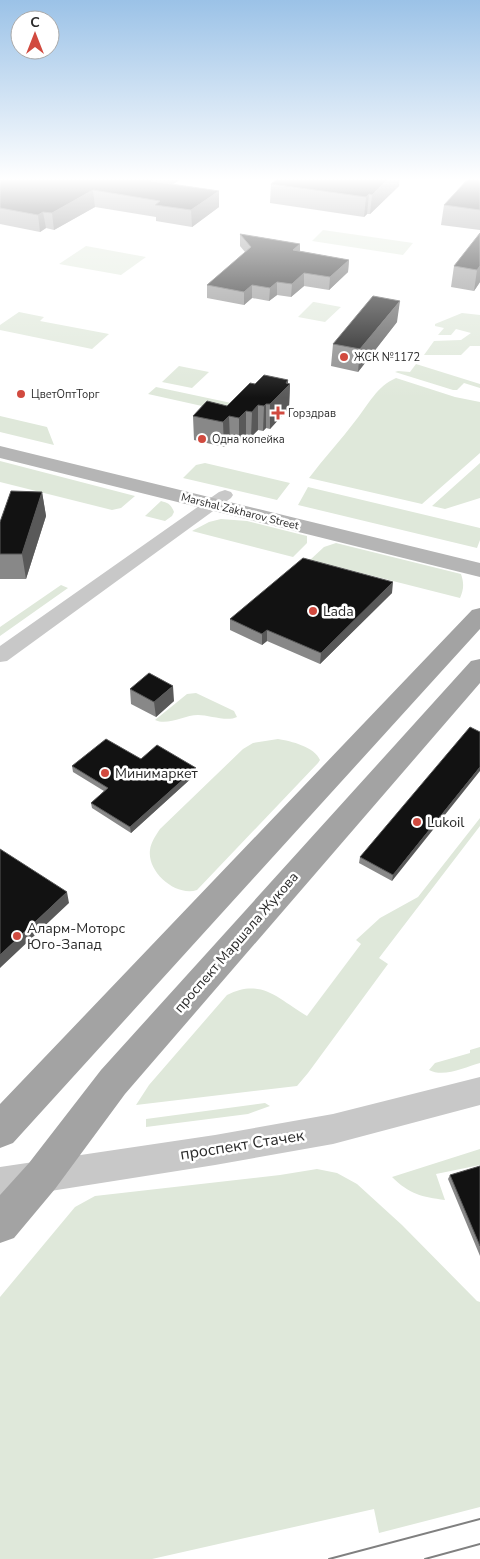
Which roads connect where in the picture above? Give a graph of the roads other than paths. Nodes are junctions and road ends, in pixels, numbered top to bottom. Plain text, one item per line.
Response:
1 (0, 440) edge
2 (0, 452) edge
3 (219, 500) junction
4 (480, 556) edge
5 (480, 570) edge
6 (480, 614) edge
7 (0, 656) edge
8 (480, 667) edge
9 (480, 1091) edge
10 (0, 1130) edge
11 (42, 1176) junction
12 (0, 1183) edge
13 (0, 1224) edge

1 - 3 street, Marshal Zakharov Street
2 - 3 street, Marshal Zakharov Street
3 - 4 street, Marshal Zakharov Street
3 - 5 street, Marshal Zakharov Street
3 - 7 street
6 - 10 main road
8 - 11 main road, проспект Маршала Жукова
9 - 11 street, проспект Стачек
11 - 12 street, проспект Стачек
11 - 13 main road, проспект Маршала Жукова

